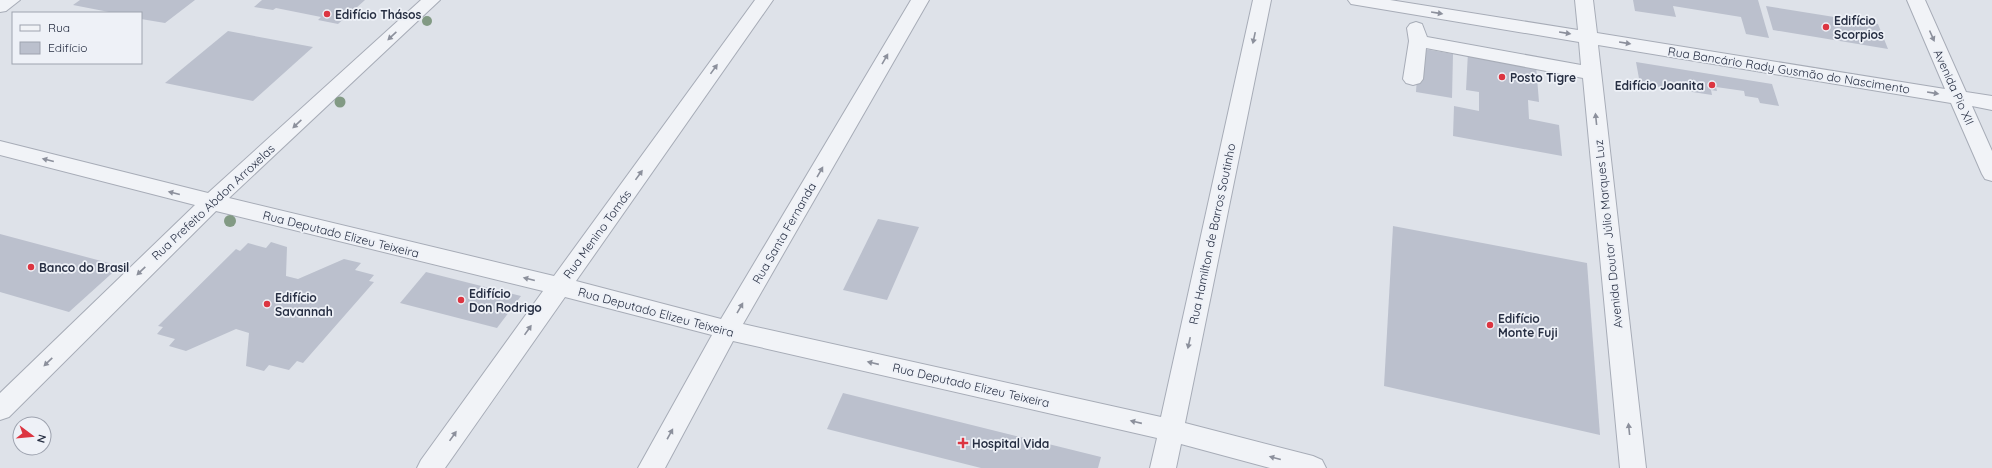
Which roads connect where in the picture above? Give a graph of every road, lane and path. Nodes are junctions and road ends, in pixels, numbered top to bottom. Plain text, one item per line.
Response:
1 (11, 0) edge
2 (431, 0) edge
3 (764, 0) edge
4 (920, 0) edge
5 (1262, 0) edge
6 (1357, 0) edge
7 (1584, 0) edge
8 (1916, 0) edge
9 (0, 7) edge
10 (1413, 9) junction
11 (1510, 24) junction
12 (1587, 36) junction
13 (1418, 41) junction
14 (1501, 55) junction
15 (1590, 72) junction
16 (1414, 79) dead end
17 (1959, 98) junction
18 (1992, 103) edge
19 (0, 148) edge
20 (1992, 174) edge
21 (212, 202) junction
22 (559, 286) junction
23 (727, 330) junction
24 (0, 409) edge
25 (1171, 430) junction
26 (430, 468) edge
27 (651, 468) edge
28 (1163, 468) edge
29 (1313, 468) edge
30 (1633, 468) edge

1 - 9 street
2 -> 21 street, Rua Prefeito Abdon Arroxelas
22 -> 3 street, Rua Menino Tomás
23 -> 4 street, Rua Santa Fernanda
5 -> 25 street, Rua Hamilton de Barros Soutinho
6 - 10 street, Rua Bancário Rady Gusmão do Nascimento
7 - 12 street, Avenida Doutor Júlio Marques Luz
8 -> 17 street, Avenida Pio XII
10 -> 11 street, Rua Bancário Rady Gusmão do Nascimento
10 - 13 street
11 -> 12 street, Rua Bancário Rady Gusmão do Nascimento
11 - 14 street
12 - 15 street, Avenida Doutor Júlio Marques Luz
12 -> 17 street, Rua Bancário Rady Gusmão do Nascimento
13 - 14 street
13 - 16 street
14 - 15 street
30 -> 15 street, Avenida Doutor Júlio Marques Luz
17 - 18 street, Rua Bancário Rady Gusmão do Nascimento
17 - 20 street, Avenida Pio XII
21 -> 19 street, Rua Deputado Elizeu Teixeira
22 -> 21 street, Rua Deputado Elizeu Teixeira
21 -> 24 street, Rua Prefeito Abdon Arroxelas
22 - 23 street, Rua Deputado Elizeu Teixeira
26 -> 22 street, Rua Menino Tomás
25 -> 23 street, Rua Deputado Elizeu Teixeira
27 -> 23 street, Rua Santa Fernanda
25 - 28 street, Rua Hamilton de Barros Soutinho
29 -> 25 street, Rua Deputado Elizeu Teixeira

